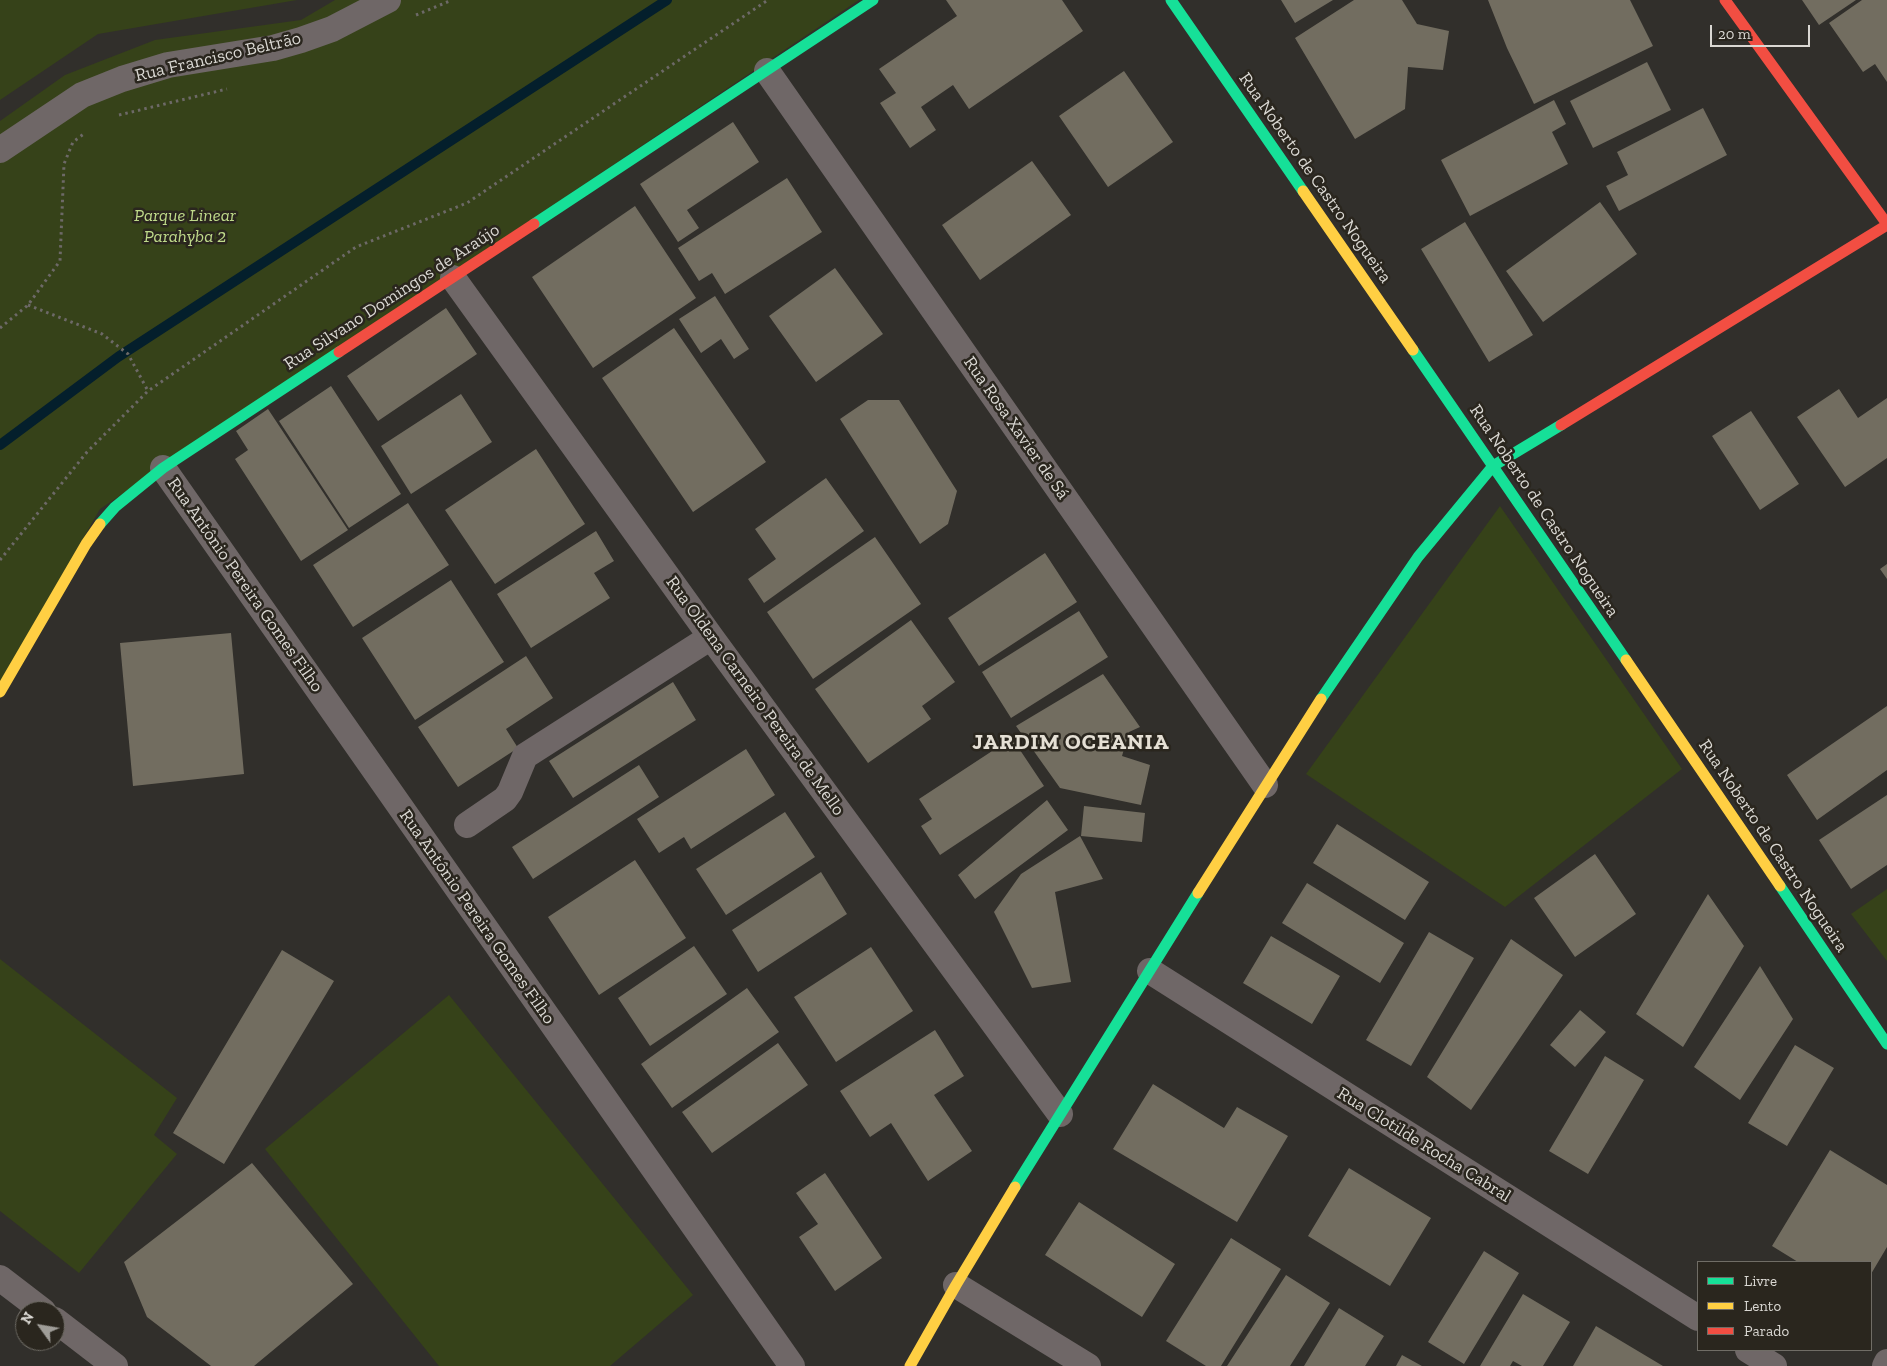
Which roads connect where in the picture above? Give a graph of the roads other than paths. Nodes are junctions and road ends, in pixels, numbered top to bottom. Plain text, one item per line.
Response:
1 (388, 0) edge
2 (873, 0) edge
3 (1171, 0) edge
4 (1725, 0) edge
5 (767, 71) junction
6 (0, 150) edge
7 (1887, 225) edge
8 (453, 278) junction
9 (1493, 466) junction
10 (163, 468) junction
11 (711, 637) junction
12 (0, 692) edge
13 (1265, 785) junction
14 (467, 825) dead end
15 (1150, 971) junction
16 (1887, 1044) edge
17 (1060, 1114) junction
18 (0, 1278) edge
19 (956, 1285) junction
20 (30, 1301) edge
21 (1697, 1317) edge
22 (65, 1328) edge
23 (1750, 1351) edge
24 (1887, 1362) edge
25 (115, 1366) edge
26 (792, 1366) edge
27 (910, 1366) edge
28 (1088, 1366) edge
29 (1774, 1366) edge
30 (1885, 1366) edge

1 - 6 street, Rua Francisco Beltrão
2 - 5 street, Rua Silvano Domingos de Araújo
3 - 9 street, Rua Noberto de Castro Nogueira
4 - 7 street
5 - 8 street, Rua Silvano Domingos de Araújo
5 - 13 street, Rua Rosa Xavier de Sá
7 - 9 street
8 - 10 street, Rua Silvano Domingos de Araújo
8 - 11 street, Rua Oldena Carneiro Pereira de Mello
9 - 13 street
9 - 16 street, Rua Noberto de Castro Nogueira
10 - 12 street, Rua Silvano Domingos de Araújo
10 - 26 street, Rua Antônio Pereira Gomes Filho
11 - 14 street
11 - 17 street, Rua Oldena Carneiro Pereira de Mello
13 - 15 street
15 - 17 street
15 - 21 street, Rua Clotilde Rocha Cabral
17 - 19 street
18 - 20 street
19 - 27 street
19 - 28 street
22 - 25 street
23 - 29 street
24 - 30 street

